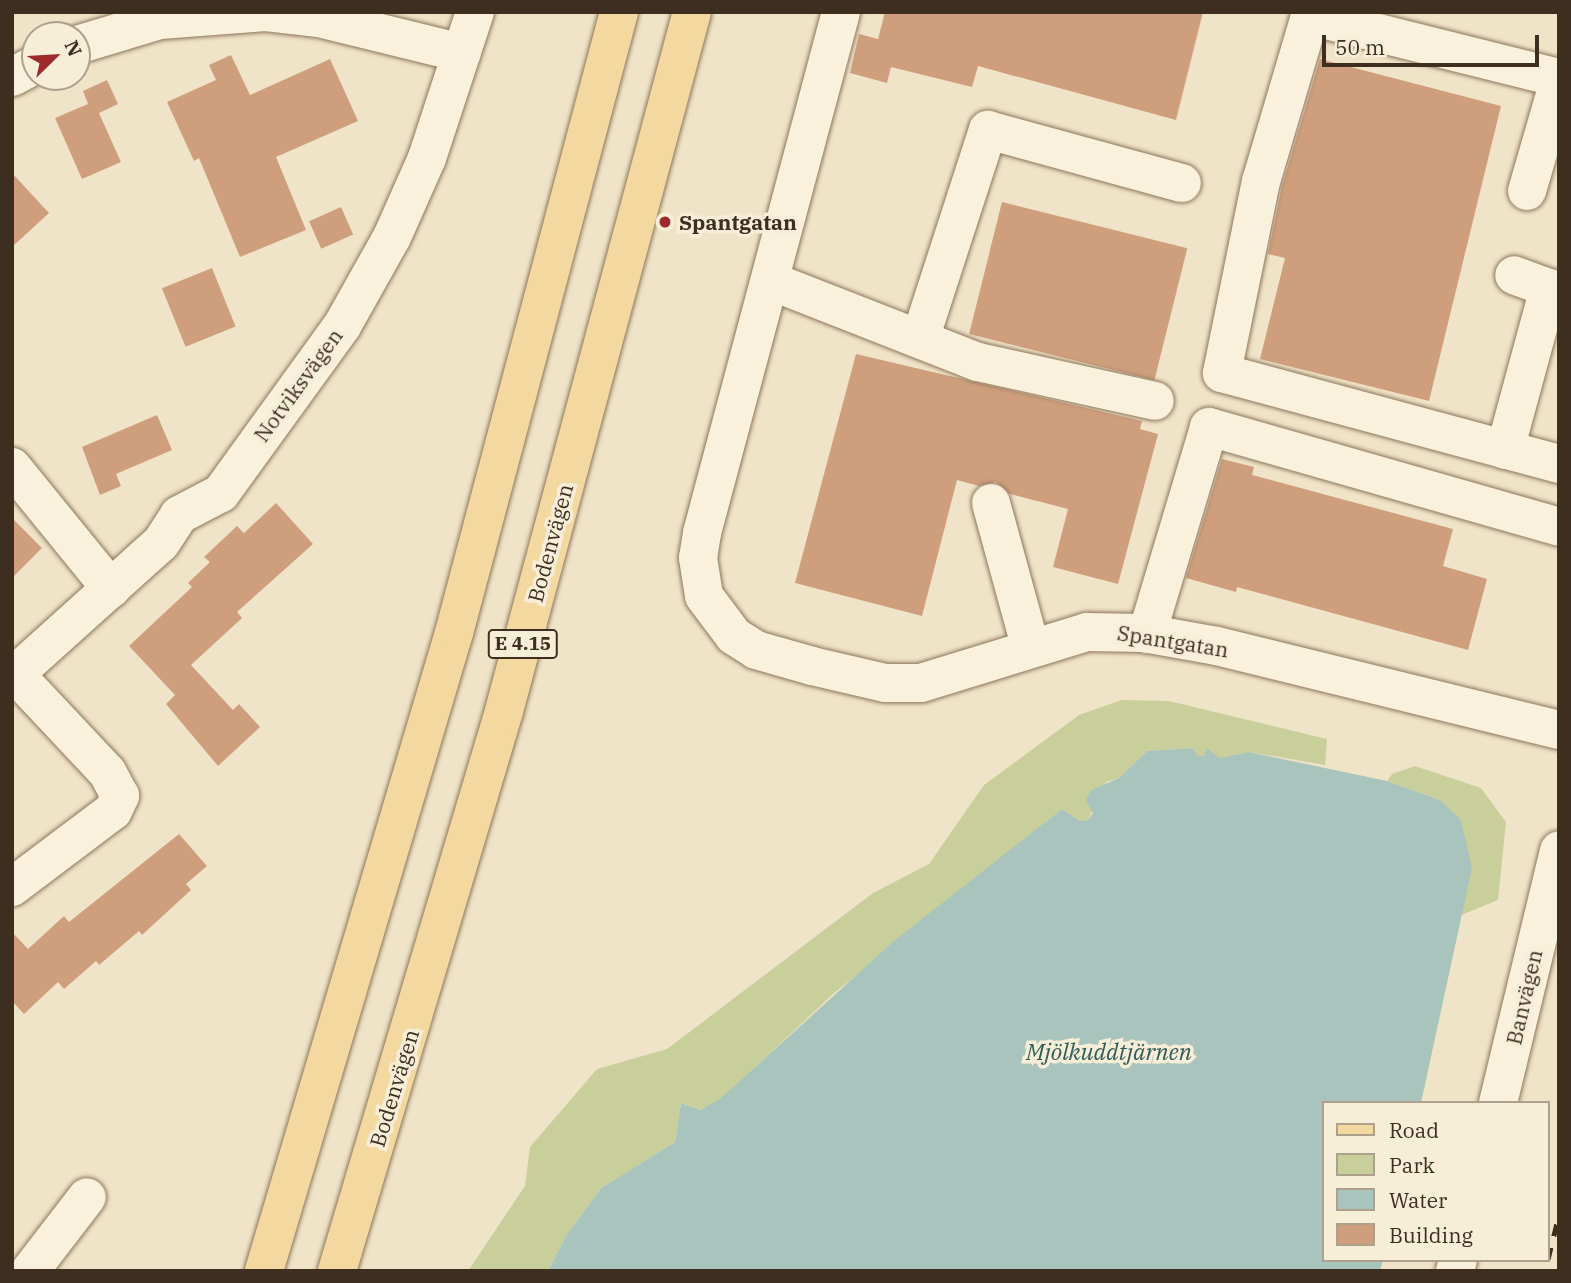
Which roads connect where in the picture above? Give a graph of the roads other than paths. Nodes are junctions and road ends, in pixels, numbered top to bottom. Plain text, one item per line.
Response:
1 (475, 12) edge
2 (619, 12) edge
3 (692, 12) edge
4 (841, 12) edge
5 (91, 41) edge
6 (462, 53) junction
7 (1559, 79) edge
8 (1182, 183) dead end
9 (1527, 191) dead end
10 (1514, 275) dead end
11 (771, 281) junction
12 (920, 339) junction
13 (1155, 401) dead end
14 (1505, 450) junction
15 (1559, 464) edge
16 (12, 467) edge
17 (991, 503) dead end
18 (1559, 527) edge
19 (111, 589) junction
20 (1147, 634) junction
21 (1030, 646) junction
22 (14, 676) edge
23 (1559, 730) edge
24 (1559, 850) edge
25 (12, 887) edge
26 (1498, 1101) edge
27 (87, 1197) dead end
28 (30, 1271) edge
29 (264, 1271) edge
30 (337, 1271) edge

1 - 6 street, Notviksvägen
2 - 29 main road, E 4.15
3 - 30 main road, Bodenvägen / E 4.15
4 - 11 street, Spantgatan
5 - 6 street
6 - 19 street, Notviksvägen
7 - 9 street
7 - 14 street
8 - 12 street
10 - 14 street
11 - 12 street
11 - 21 street, Spantgatan
12 - 13 street
14 - 15 street
16 - 19 street
17 - 21 street
18 - 20 street
19 - 22 street, Notviksvägen
20 - 21 street, Spantgatan
20 - 23 street, Spantgatan
22 - 25 street
24 - 26 street, Banvägen
27 - 28 street

